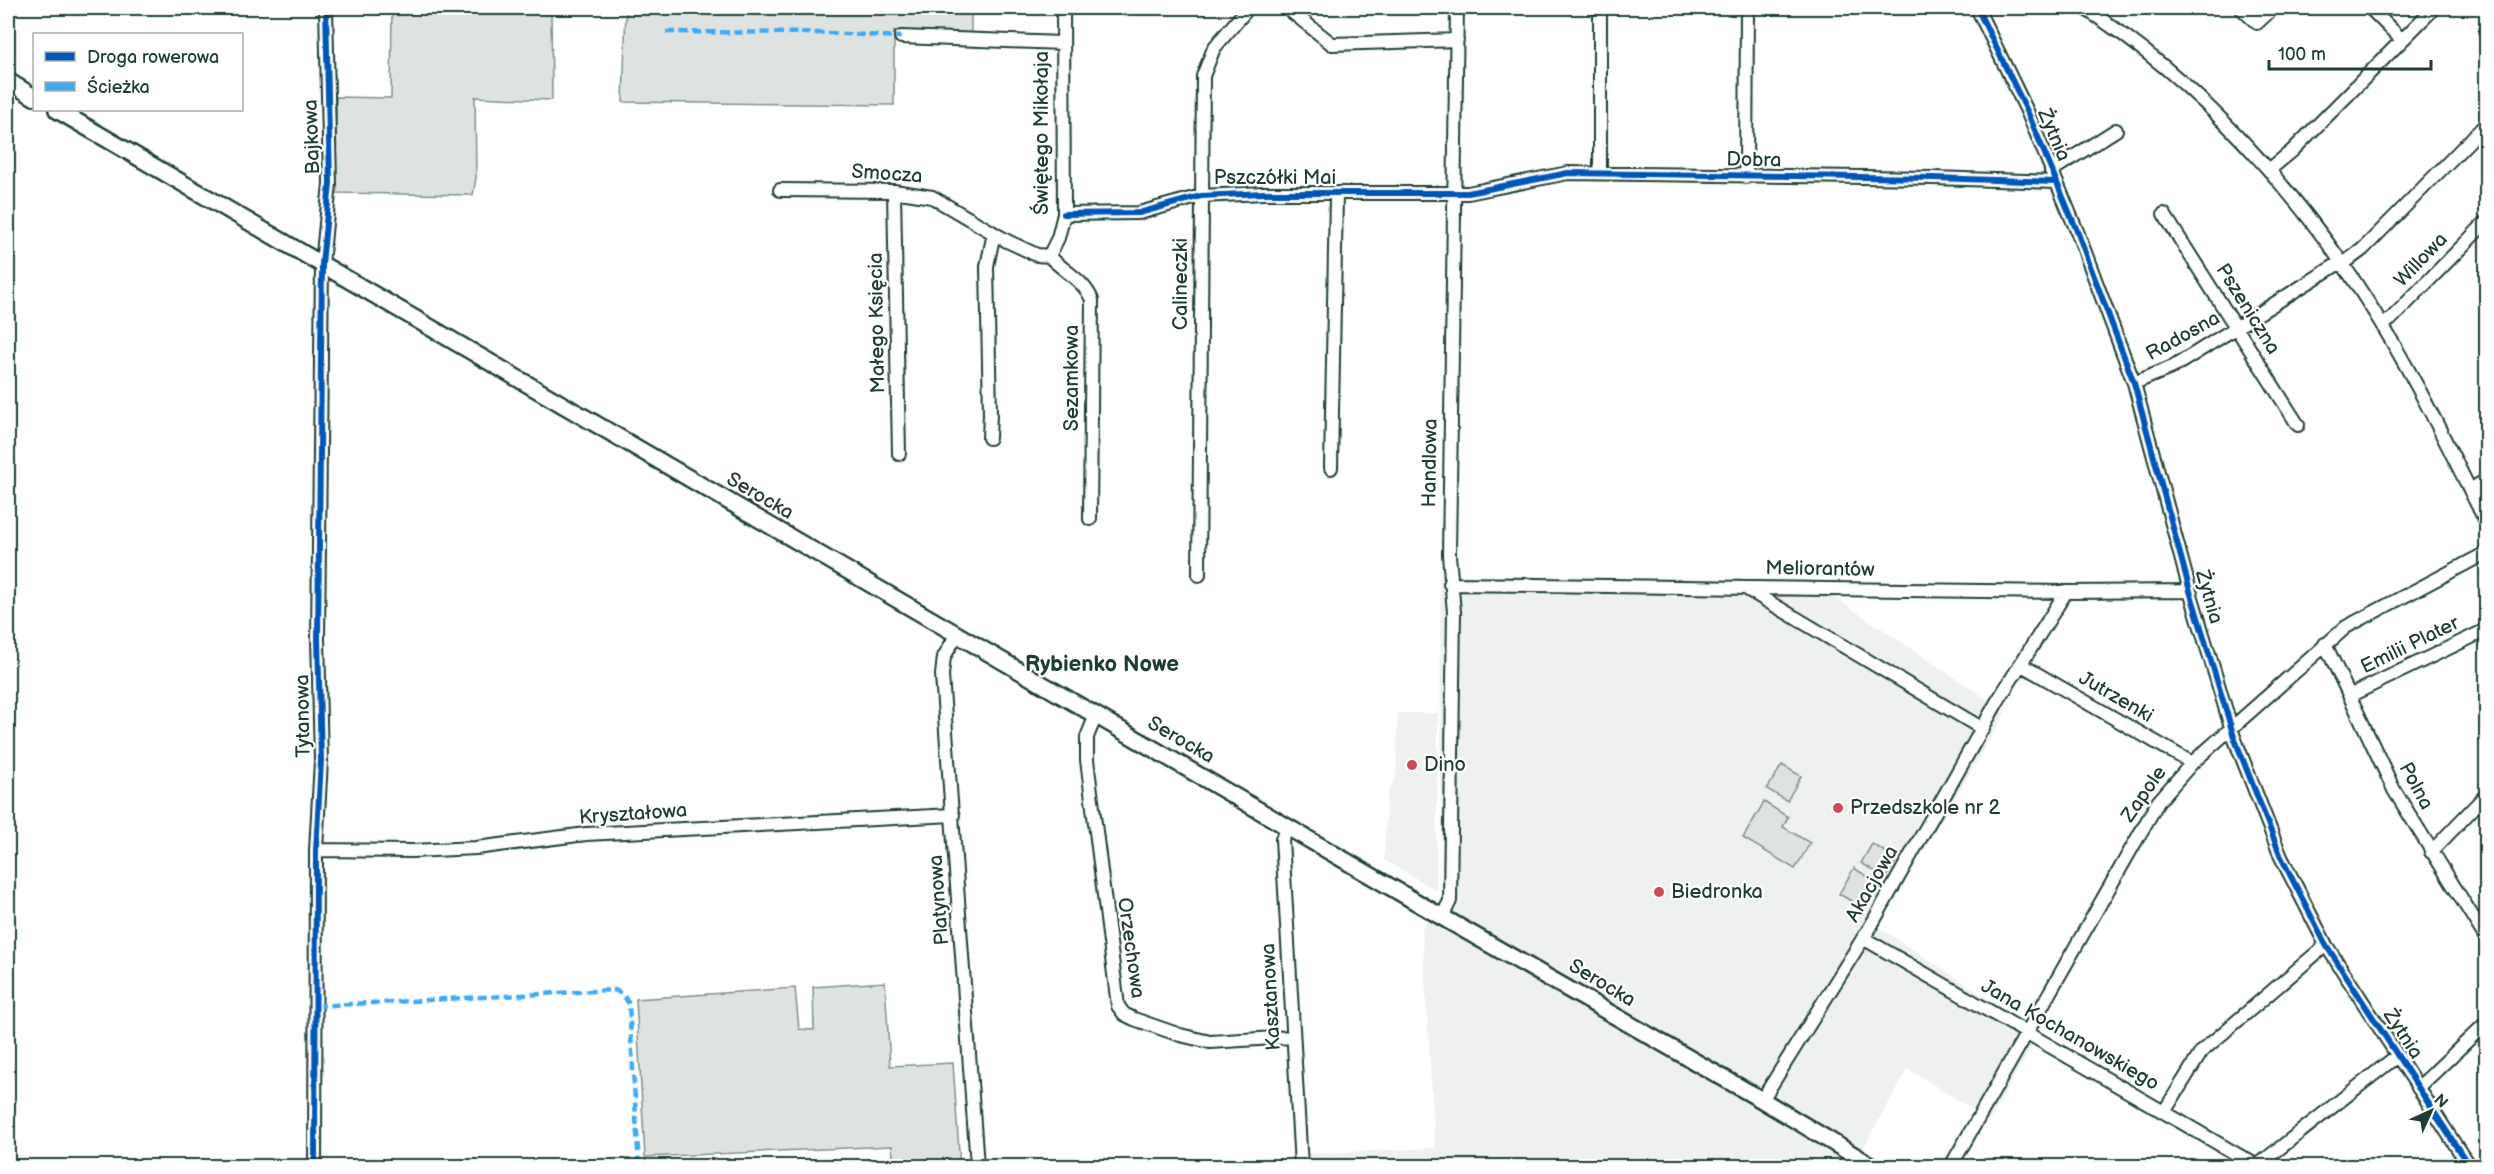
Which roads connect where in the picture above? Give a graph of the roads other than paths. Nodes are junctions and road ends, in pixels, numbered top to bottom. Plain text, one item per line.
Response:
1 (326, 8) edge
2 (1063, 8) edge
3 (1248, 8) edge
4 (1287, 8) edge
5 (1457, 8) edge
6 (1600, 8) edge
7 (1747, 8) edge
8 (1977, 8) edge
9 (2084, 8) edge
10 (2241, 8) edge
11 (2273, 8) edge
12 (2370, 8) edge
13 (2434, 8) edge
14 (901, 37) dead end
15 (1457, 40) junction
16 (2403, 40) junction
17 (1062, 43) junction
18 (8, 81) edge
19 (33, 96) edge
20 (59, 111) edge
21 (2487, 124) edge
22 (2116, 130) dead end
23 (2269, 170) junction
24 (1600, 172) junction
25 (2054, 176) junction
26 (1746, 177) junction
27 (780, 190) dead end
28 (894, 191) junction
29 (1454, 193) junction
30 (1336, 195) junction
31 (1201, 196) junction
32 (1064, 214) junction
33 (2164, 214) dead end
34 (2487, 222) edge
35 (994, 233) junction
36 (1049, 256) junction
37 (2342, 263) junction
38 (321, 264) junction
39 (2382, 324) junction
40 (2238, 328) junction
41 (2134, 383) junction
42 (2298, 425) dead end
43 (989, 438) dead end
44 (899, 454) dead end
45 (1331, 468) dead end
46 (2487, 480) edge
47 (2470, 490) junction
48 (1090, 519) dead end
49 (2487, 522) edge
50 (2487, 553) edge
51 (1199, 575) dead end
52 (1450, 584) junction
53 (1745, 588) junction
54 (2190, 591) junction
55 (2066, 592) junction
56 (2487, 630) edge
57 (957, 634) junction
58 (2325, 644) junction
59 (2020, 664) junction
60 (2351, 695) junction
61 (1096, 715) junction
62 (1983, 729) junction
63 (2231, 729) junction
64 (2192, 764) junction
65 (2487, 795) edge
66 (953, 815) junction
67 (1287, 827) junction
68 (316, 850) junction
69 (2431, 852) junction
70 (1442, 917) junction
71 (1863, 938) junction
72 (2487, 938) edge
73 (2326, 945) junction
74 (2487, 1023) edge
75 (2027, 1034) junction
76 (1293, 1037) junction
77 (2397, 1056) junction
78 (2418, 1088) junction
79 (1762, 1100) junction
80 (2164, 1112) junction
81 (315, 1167) edge
82 (977, 1167) edge
83 (1301, 1167) edge
84 (1872, 1167) edge
85 (1951, 1167) edge
86 (2257, 1167) edge
87 (2469, 1167) edge

1 - 38 street, Bajkowa
2 - 17 street, Świętego Mikołaja
3 - 31 street, Calineczki
4 - 15 street
5 - 15 street, Handlowa
6 - 24 street
7 - 26 street
8 - 25 street, Żytnia
9 - 23 street
10 - 11 street
12 - 16 street
13 - 16 street
14 - 17 street
15 - 29 street, Handlowa
16 - 23 street
17 - 32 street, Świętego Mikołaja
18 - 19 main road
20 - 38 main road, Serocka
21 - 37 street, Radosna
22 - 25 street
23 - 37 street
24 - 26 street, Dobra
24 - 29 street, Dobra
25 - 26 street, Dobra
25 - 41 street, Żytnia
27 - 28 street, Smocza
28 - 35 street, Smocza
28 - 44 street, Małego Księcia
29 - 30 street, Pszczółki Mai
29 - 52 street, Handlowa
30 - 31 street, Pszczółki Mai
30 - 45 street, Pszczółki Mai
31 - 32 street, Pszczółki Mai
31 - 51 street, Calineczki
32 - 36 street, Świętego Mikołaja
33 - 40 street, Pszeniczna
34 - 39 street, Willowa
35 - 36 street, Smocza
35 - 43 street
36 - 48 street, Sezamkowa
37 - 39 street
37 - 40 street, Radosna
38 - 57 main road, Serocka
38 - 68 street, Tytanowa
39 - 47 street
40 - 41 street, Radosna
40 - 42 street, Pszeniczna
41 - 54 street, Żytnia
46 - 47 street
47 - 49 street
50 - 58 street, Zapole
52 - 53 street, Meliorantów
52 - 70 street, Handlowa
53 - 55 street, Meliorantów
53 - 62 street
54 - 55 street, Meliorantów
54 - 63 street, Żytnia
55 - 59 street, Akacjowa
56 - 60 street, Emilii Plater
57 - 61 main road, Serocka
57 - 66 street, Platynowa
58 - 60 street, Polna
58 - 63 street, Zapole
59 - 62 street, Akacjowa
59 - 64 street, Jutrzenki
60 - 69 street, Polna
61 - 67 main road, Serocka
61 - 76 street, Orzechowa
62 - 71 street, Akacjowa
63 - 64 street, Zapole
63 - 73 street, Żytnia
64 - 75 street, Zapole
65 - 69 street
66 - 68 street, Kryształowa
66 - 82 street, Platynowa
67 - 70 main road, Serocka
67 - 76 street, Kasztanowa
68 - 81 street, Tytanowa
69 - 72 street, Polna
70 - 79 main road, Serocka
71 - 75 street, Jana Kochanowskiego
71 - 79 street, Akacjowa
73 - 77 street, Żytnia
73 - 80 street
74 - 78 street
75 - 80 street, Jana Kochanowskiego
75 - 85 street, Zapole
76 - 83 street, Kasztanowa
77 - 78 street, Żytnia
77 - 86 street
78 - 87 street, Żytnia
79 - 84 main road, Serocka
80 - 86 street, Jana Kochanowskiego

